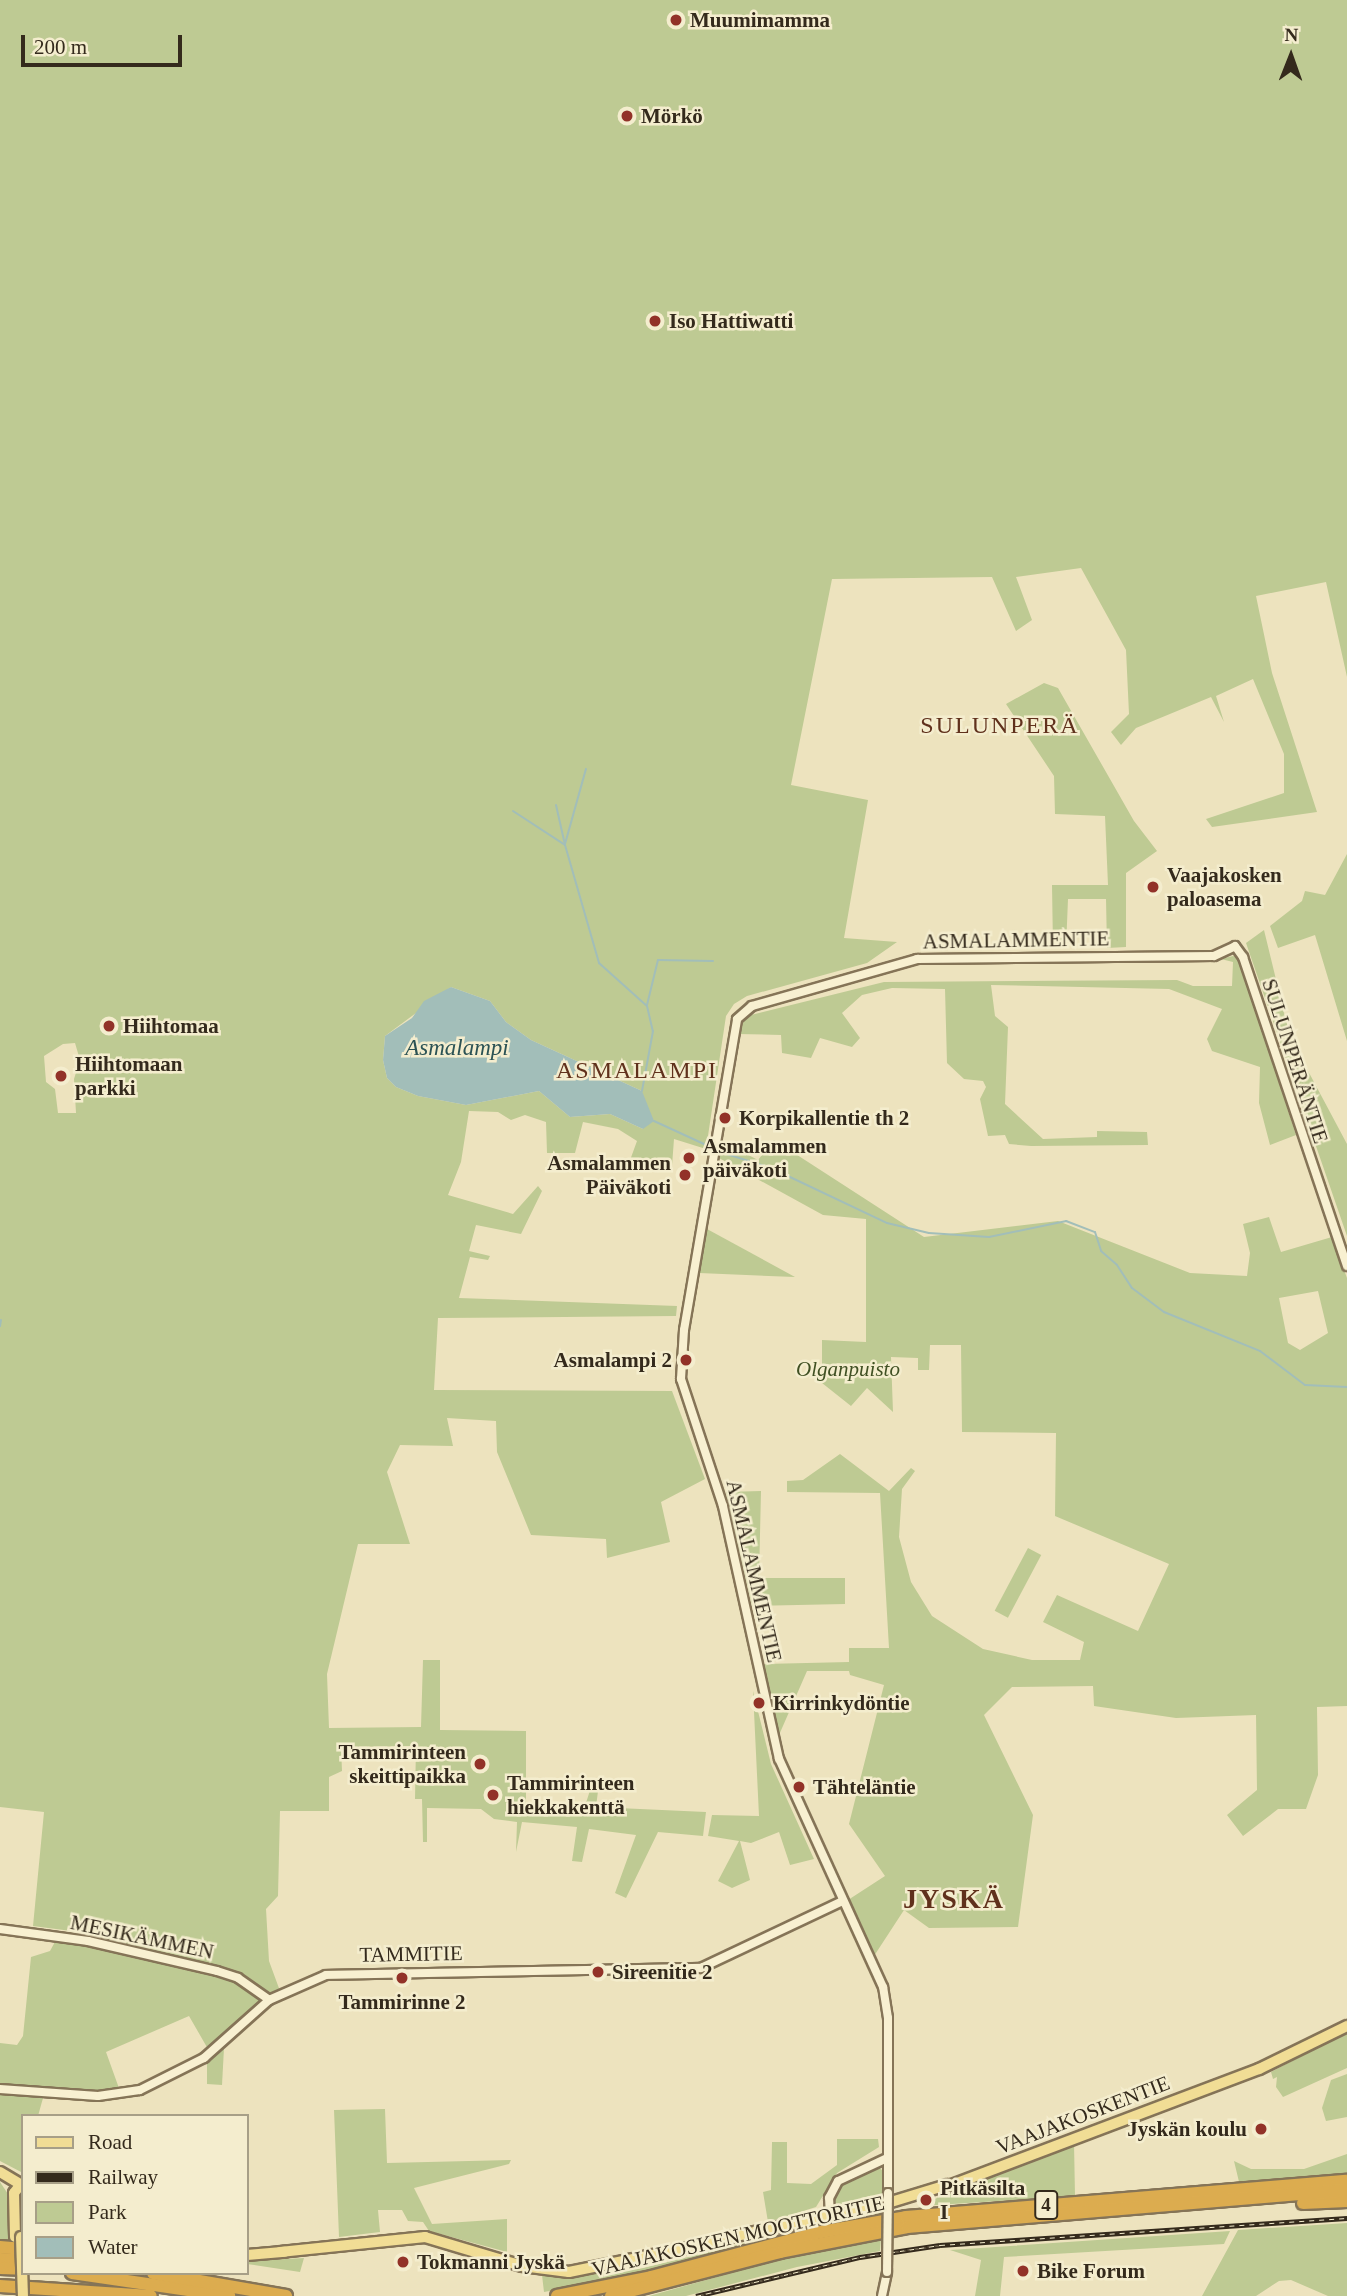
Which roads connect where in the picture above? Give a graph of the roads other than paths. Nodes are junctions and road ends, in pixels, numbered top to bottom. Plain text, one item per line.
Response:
1 (1235, 947) joint
2 (1347, 1266) edge
3 (843, 1900) junction
4 (0, 1929) edge
5 (269, 2000) junction
6 (1347, 2026) edge
7 (0, 2089) edge
8 (887, 2158) junction
9 (0, 2172) edge
10 (0, 2178) edge
11 (1347, 2181) edge
12 (21, 2188) edge
13 (1347, 2190) edge
14 (1264, 2200) junction
15 (1347, 2201) edge
16 (830, 2216) junction
17 (20, 2241) edge
18 (0, 2247) edge
19 (248, 2255) edge
20 (0, 2259) edge
21 (21, 2260) edge
22 (0, 2268) edge
23 (21, 2269) edge
24 (86, 2275) edge
25 (165, 2275) edge
26 (0, 2286) edge
27 (20, 2292) edge
28 (151, 2296) edge
29 (229, 2296) edge
30 (286, 2296) edge
31 (557, 2296) edge
32 (611, 2296) edge
33 (882, 2296) edge

1 - 2 street, SULUNPERÄNTIE
1 - 3 street, ASMALAMMENTIE
3 - 5 street, TAMMITIE
3 - 8 street, ASMALAMMENTIE
4 - 5 street, MESIKÄMMEN
5 - 7 street, TAMMITIE
6 - 16 main road, VAAJAKOSKENTIE
8 - 16 street
8 - 33 street, ASMALAMMENTIE, bridge
9 - 12 main road
10 - 12 main road
11 - 31 highway, VAAJAKOSKEN MOOTTORITIE / 4
12 - 17 main road
13 - 14 highway, VAAJAKOSKEN MOOTTORITIE / 4
14 - 15 highway
14 - 32 highway, VAAJAKOSKEN MOOTTORITIE / 4
16 - 19 main road, VAAJAKOSKENTIE
17 - 18 highway
17 - 27 main road, bridge
20 - 21 highway
22 - 23 highway
24 - 29 highway
25 - 30 highway
26 - 27 highway
27 - 28 highway

